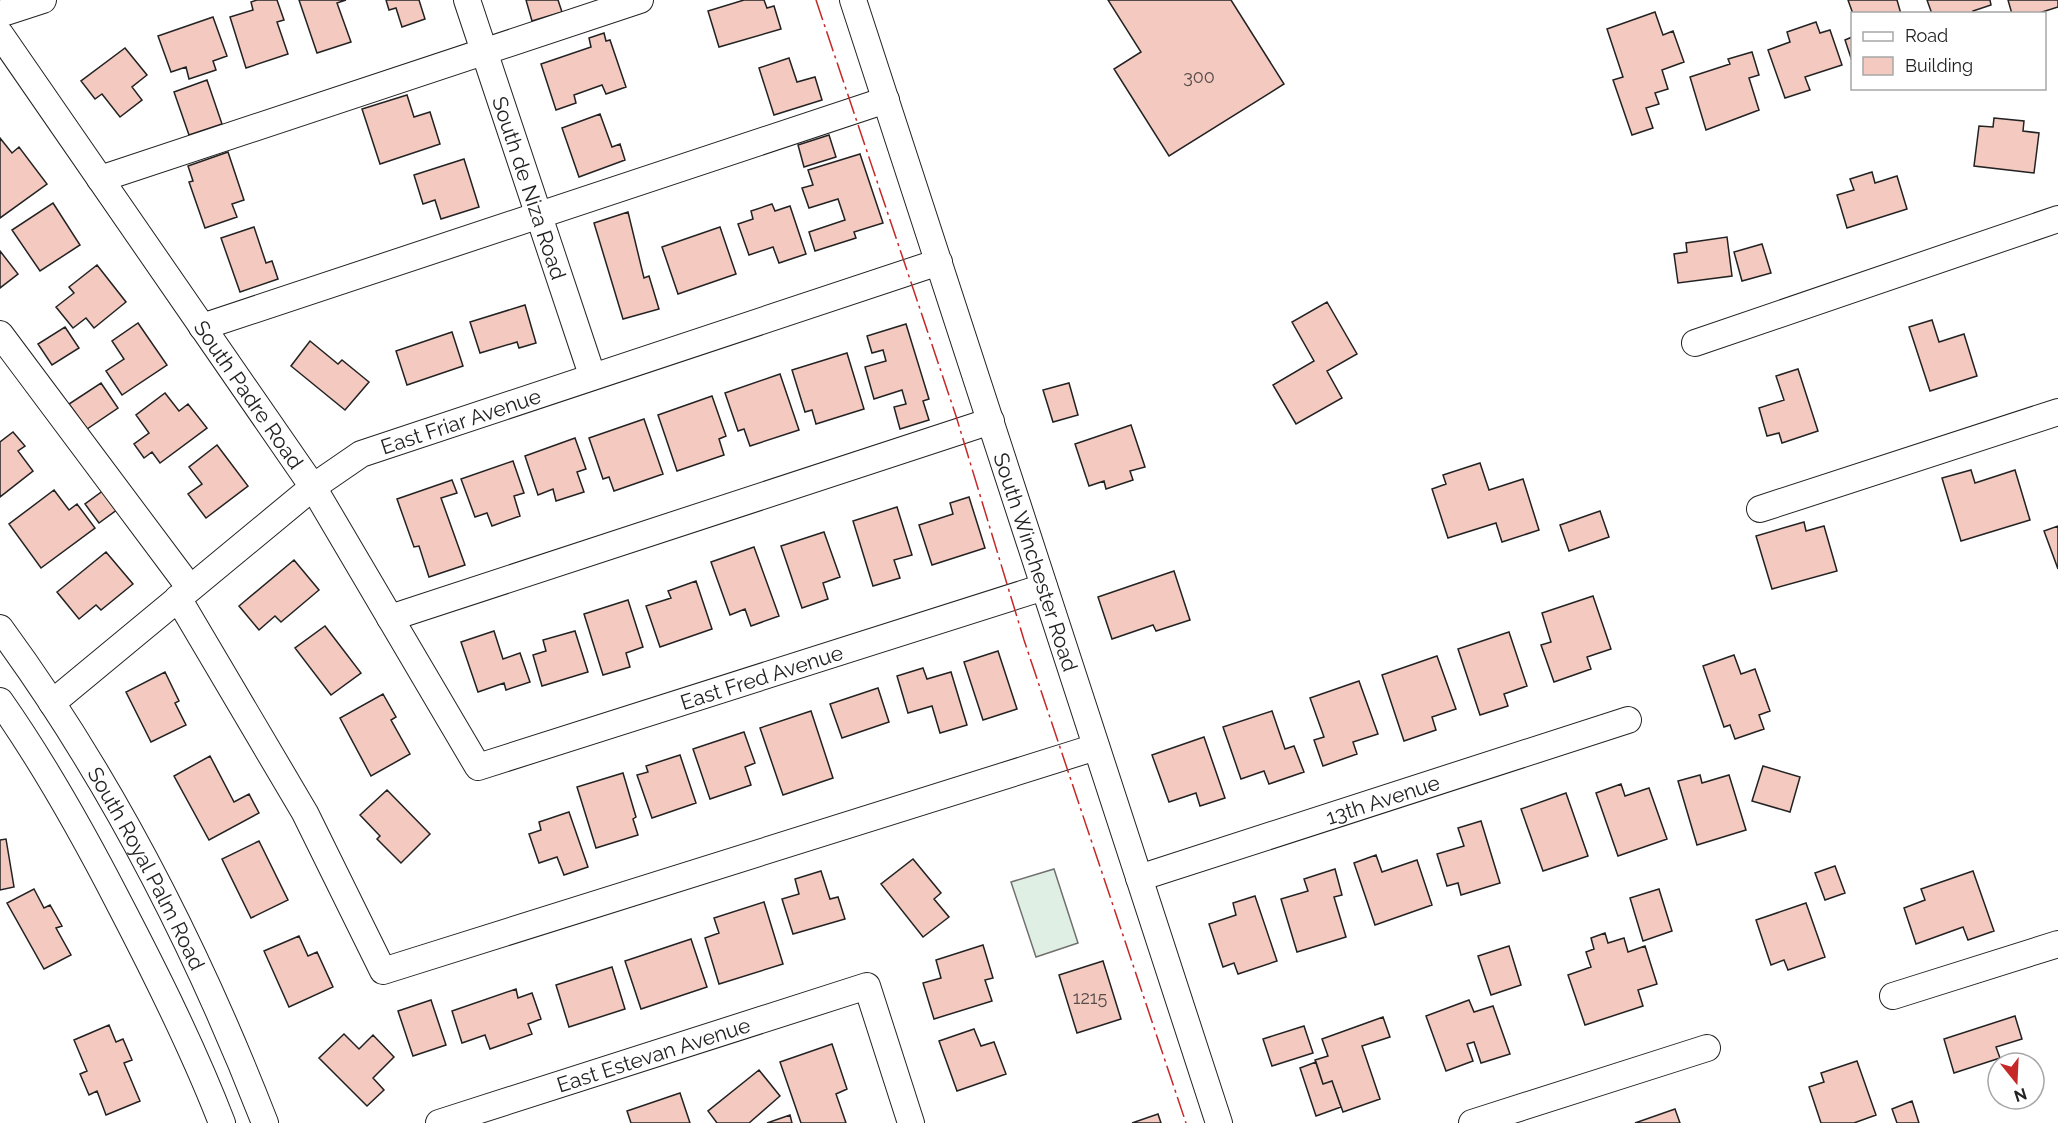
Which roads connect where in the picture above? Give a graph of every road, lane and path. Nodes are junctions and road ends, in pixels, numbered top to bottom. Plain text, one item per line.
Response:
1 (43, 0) edge
2 (467, 0) edge
3 (640, 0) edge
4 (853, 0) edge
5 (0, 14) edge
6 (0, 34) edge
7 (484, 51) junction
8 (886, 100) junction
9 (100, 179) junction
10 (539, 216) junction
11 (2058, 219) edge
12 (939, 262) junction
13 (202, 327) junction
14 (0, 334) edge
15 (1695, 343) dead end
16 (592, 375) junction
17 (2058, 412) edge
18 (991, 422) junction
19 (313, 487) junction
20 (1760, 508) dead end
21 (1044, 587) junction
22 (184, 593) junction
23 (390, 618) junction
24 (0, 628) edge
25 (0, 701) edge
26 (52, 703) junction
27 (1628, 720) dead end
28 (9, 735) edge
29 (1096, 747) junction
30 (478, 767) joint
31 (1139, 878) junction
32 (2058, 944) edge
33 (1893, 996) dead end
34 (1707, 1048) dead end
35 (222, 1123) edge
36 (265, 1123) edge
37 (438, 1123) edge
38 (911, 1123) edge
39 (1219, 1123) edge
40 (1472, 1123) edge

1 - 5 street
2 - 7 street, South de Niza Road
3 - 7 street
4 - 8 street, South Winchester Road
6 - 9 street, South Padre Road
7 - 9 street
7 - 10 street, South de Niza Road
8 - 10 street
8 - 12 street, South Winchester Road
9 - 13 street, South Padre Road
10 - 13 street
10 - 16 street, South de Niza Road
11 - 15 street
12 - 16 street, East Friar Avenue
12 - 18 street, South Winchester Road
13 - 19 street, South Padre Road
14 - 22 street
16 - 19 street, East Friar Avenue
17 - 20 street
18 - 21 street, South Winchester Road
18 - 23 street
19 - 22 street, East Friar Avenue
19 - 23 street, South Padre Road
21 - 29 street, South Winchester Road
21 - 30 street, East Fred Avenue
22 - 26 street, East Friar Avenue
22 - 29 street
23 - 30 street, South Padre Road
24 - 26 street, South Royal Palm Road
25 - 28 street, South Royal Palm Road
26 - 36 street, South Royal Palm Road
27 - 31 street, 13th Avenue
28 - 35 street, South Royal Palm Road
29 - 31 street, South Winchester Road
31 - 39 street, South Winchester Road
32 - 33 street
34 - 40 street
37 - 38 street, East Estevan Avenue

